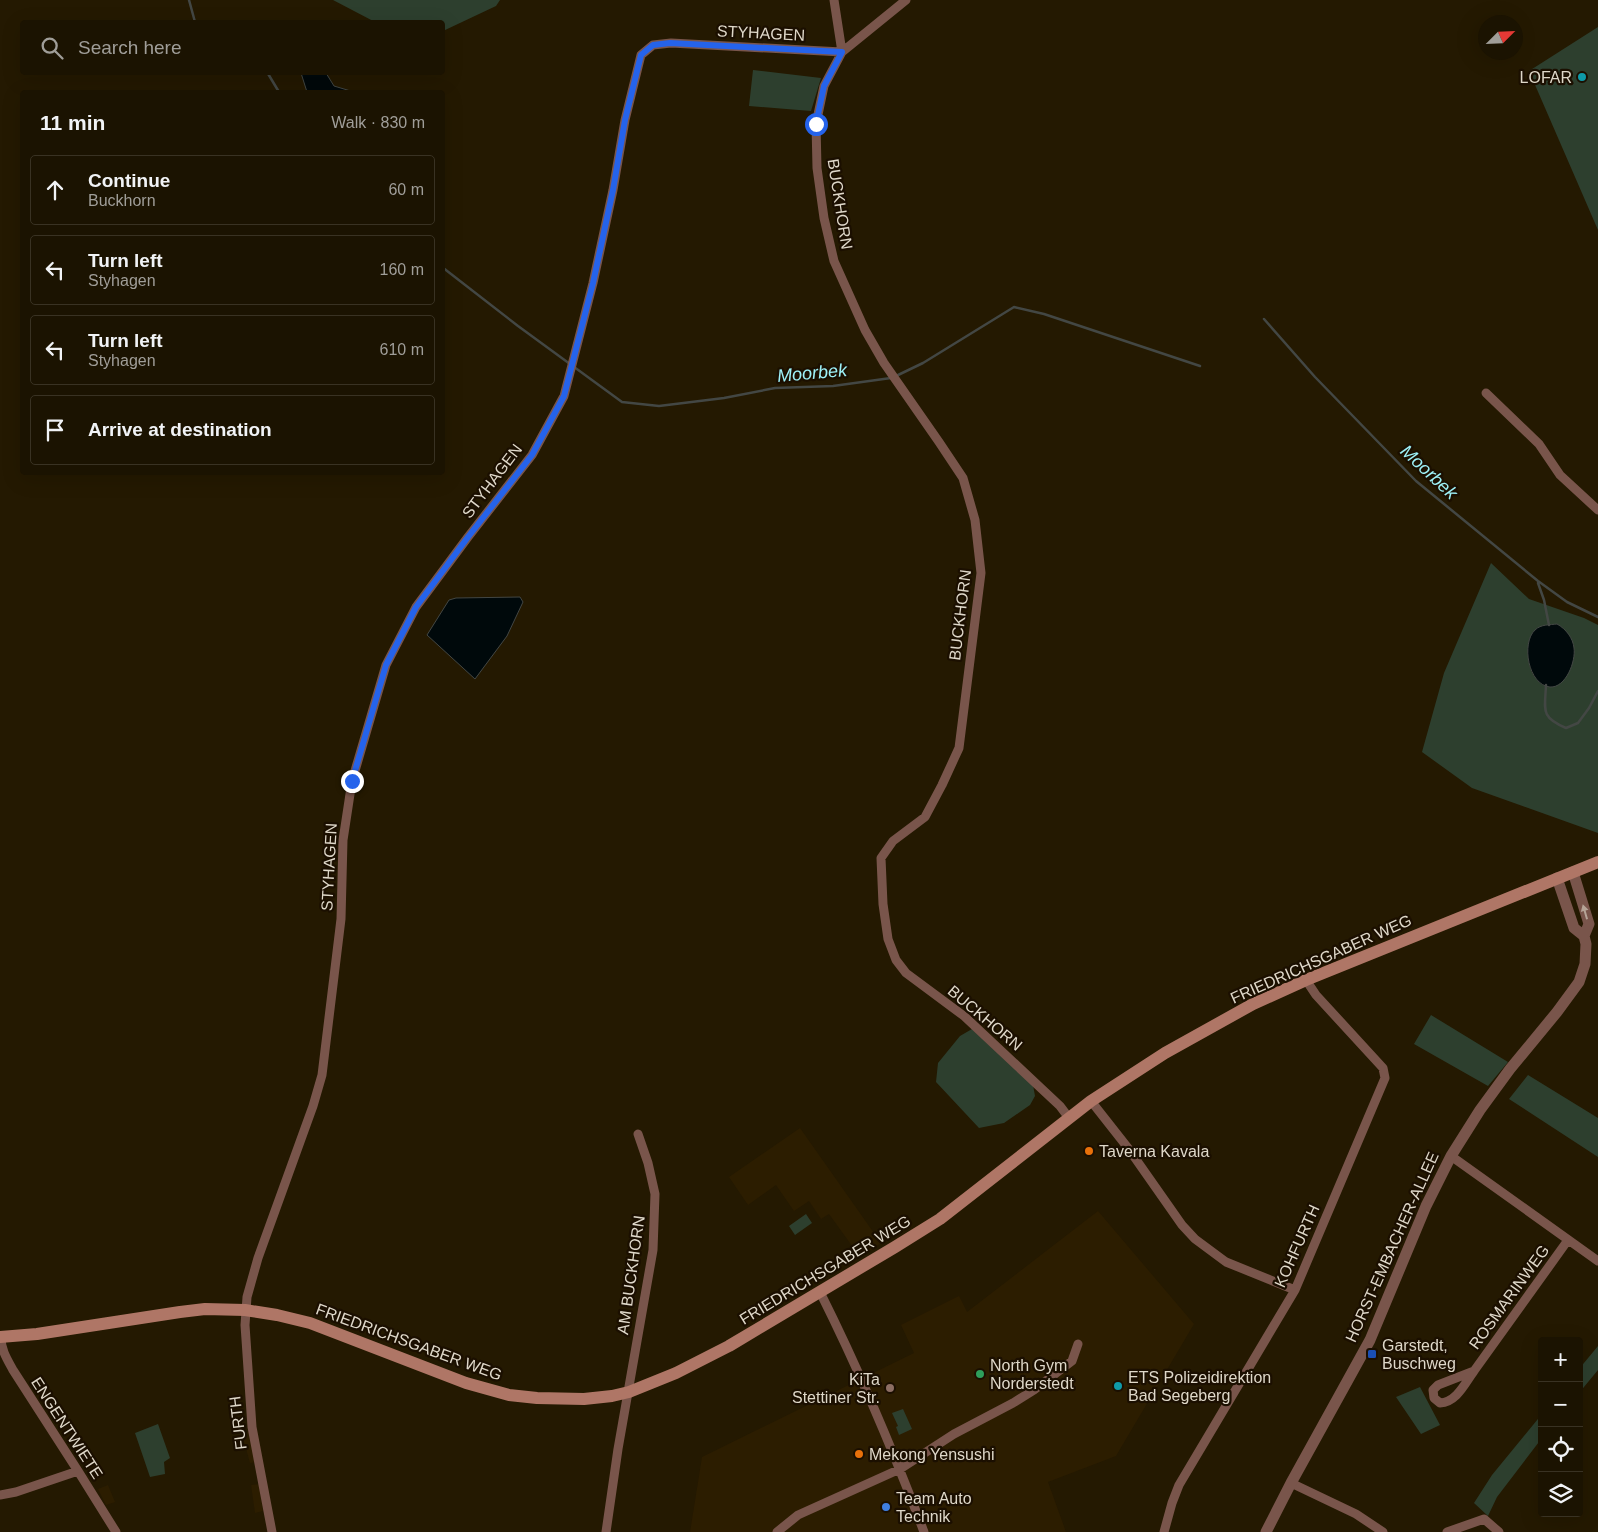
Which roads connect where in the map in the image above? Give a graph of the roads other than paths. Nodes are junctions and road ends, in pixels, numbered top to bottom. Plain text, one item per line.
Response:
1 (834, 0) edge
2 (906, 0) edge
3 (842, 52) junction
4 (1486, 392) dead end
5 (1598, 510) edge
6 (1598, 862) edge
7 (1573, 872) junction
8 (1556, 878) junction
9 (1584, 936) junction
10 (1306, 980) junction
11 (1091, 1101) junction
12 (1069, 1118) junction
13 (638, 1134) dead end
14 (1451, 1156) junction
15 (1568, 1240) junction
16 (1598, 1261) edge
17 (1295, 1290) junction
18 (820, 1292) junction
19 (245, 1310) junction
20 (1, 1337) edge
21 (1078, 1344) dead end
22 (1474, 1371) junction
23 (629, 1392) junction
24 (900, 1469) junction
25 (78, 1471) junction
26 (1291, 1483) junction
27 (0, 1495) edge
28 (116, 1532) edge
29 (272, 1532) edge
30 (606, 1532) edge
31 (777, 1532) edge
32 (924, 1532) edge
33 (1164, 1532) edge
34 (1266, 1532) edge
35 (1384, 1532) edge
36 (1447, 1532) edge
37 (1498, 1532) edge

1 - 3 street
2 - 3 street
3 - 12 street, BUCKHORN
3 - 19 street, STYHAGEN
4 - 5 street
6 - 7 main road, FRIEDRICHSGABER WEG
7 - 8 main road, FRIEDRICHSGABER WEG
9 -> 7 street, HORST-EMBACHER-ALLEE
8 - 9 street
8 - 10 main road, FRIEDRICHSGABER WEG
9 - 14 street, HORST-EMBACHER-ALLEE
10 - 11 main road, FRIEDRICHSGABER WEG
10 - 17 street, KOHFURTH
11 - 12 main road, FRIEDRICHSGABER WEG
11 - 17 street
12 - 18 main road, FRIEDRICHSGABER WEG
13 - 23 street, AM BUCKHORN
14 - 15 street
14 - 26 street, HORST-EMBACHER-ALLEE
15 - 16 street
15 - 22 street, ROSMARINWEG
17 - 33 street, KOHFURTH
18 - 23 main road, FRIEDRICHSGABER WEG
18 - 24 street
19 - 20 main road, FRIEDRICHSGABER WEG
19 - 23 main road, FRIEDRICHSGABER WEG
19 - 29 street, FURTH
20 - 25 street, ENGENTWIETE
21 - 24 street
22 - 22 street, ROSMARINWEG
23 - 30 street, AM BUCKHORN
24 - 31 street
24 - 32 street
25 - 27 street
25 - 28 street, ENGENTWIETE
26 - 34 street, HORST-EMBACHER-ALLEE
26 - 35 street
36 - 37 street

